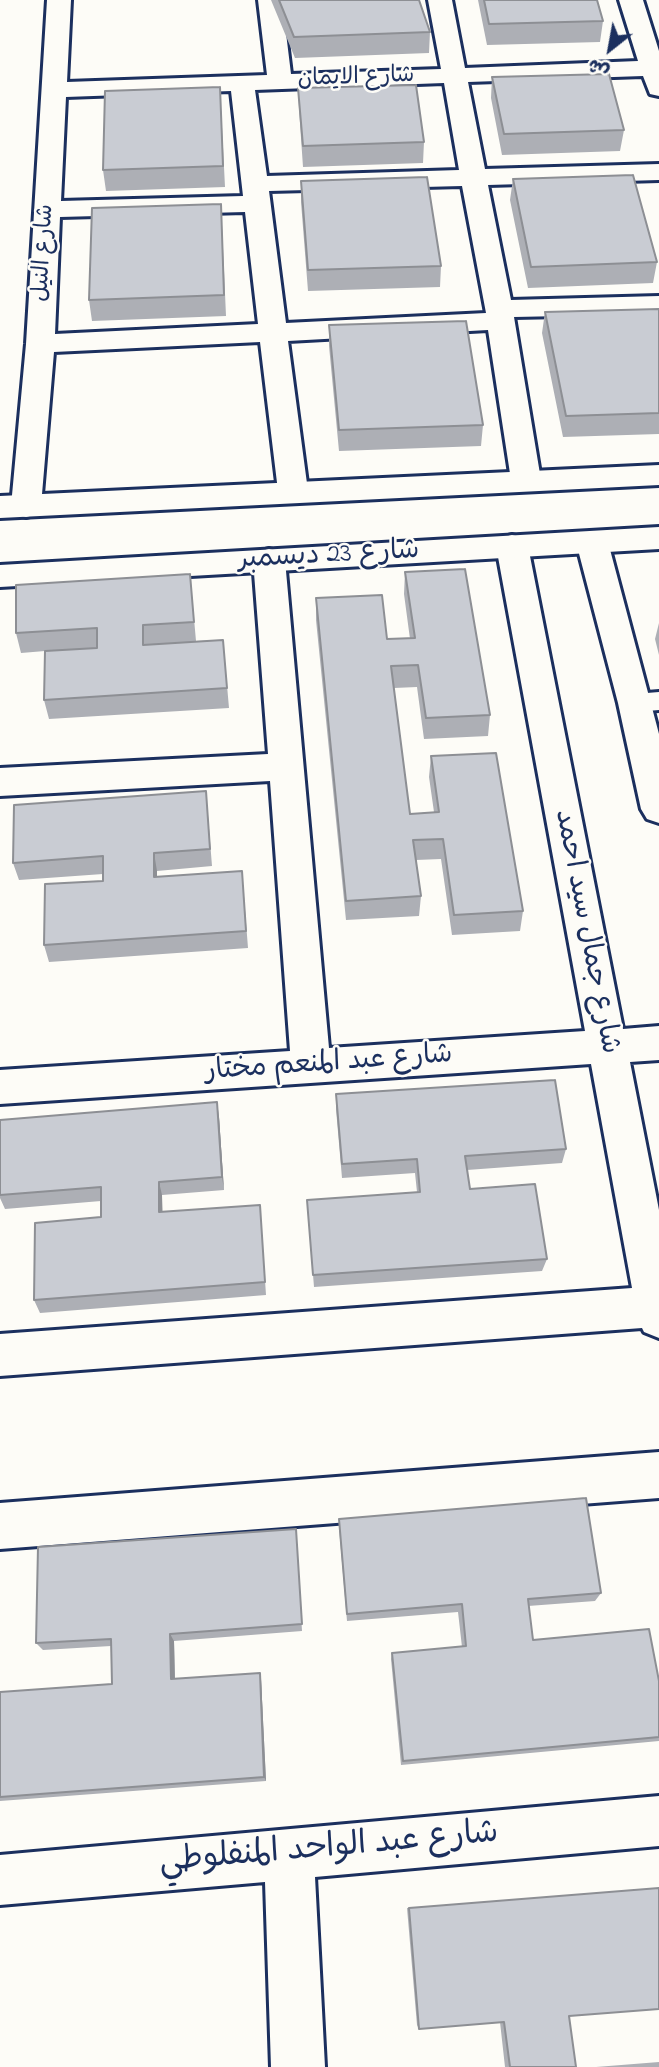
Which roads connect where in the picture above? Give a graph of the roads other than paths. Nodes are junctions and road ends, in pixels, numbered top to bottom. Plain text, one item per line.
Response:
1 (59, 0) edge
2 (271, 0) edge
3 (440, 0) edge
4 (631, 0) edge
5 (657, 75) edge
6 (455, 76) junction
7 (280, 82) junction
8 (242, 83) junction
9 (53, 90) junction
10 (659, 172) edge
11 (474, 177) junction
12 (257, 194) junction
13 (48, 209) junction
14 (659, 305) edge
15 (499, 315) junction
16 (275, 333) junction
17 (40, 344) junction
18 (659, 475) edge
19 (526, 481) junction
20 (293, 491) junction
21 (13, 506) edge
22 (659, 538) edge
23 (592, 542) junction
24 (512, 546) junction
25 (269, 560) junction
26 (0, 576) edge
27 (647, 702) edge
28 (286, 767) junction
29 (0, 782) edge
30 (659, 809) edge
31 (659, 1043) edge
32 (607, 1046) junction
33 (311, 1066) junction
34 (0, 1087) edge
35 (658, 1313) edge
36 (0, 1355) edge
37 (659, 1475) edge
38 (0, 1525) edge
39 (659, 1821) edge
40 (289, 1854) junction
41 (0, 1880) edge
42 (298, 2067) edge

1 - 9 street, شارع النيل
2 - 7 street
3 - 6 street
4 - 5 street
5 - 6 street, شارع الايمان
6 - 7 street, شارع الايمان
6 - 11 street
7 - 8 street, شارع الايمان
8 - 9 street, شارع الايمان
8 - 12 street
9 - 13 street, شارع النيل
10 - 11 street
11 - 12 street
11 - 15 street
12 - 13 street
12 - 16 street
13 - 17 street, شارع النيل
14 - 15 street
15 - 16 street
15 - 19 street
16 - 17 street
16 - 20 street
17 - 21 street, شارع النيل
18 - 19 street
19 - 20 street
20 - 21 street
22 - 23 street, شارع 23 ديسمبر
23 - 24 street, شارع 23 ديسمبر
23 - 27 street
24 - 25 street, شارع 23 ديسمبر
24 - 32 street, شارع جمال سيد احمد
25 - 26 street, شارع 23 ديسمبر
25 - 28 street
27 - 30 street
28 - 29 street
28 - 33 street
31 - 32 street, شارع عبد المنعم مختار
32 - 33 street, شارع عبد المنعم مختار
32 - 35 street, شارع جمال سيد احمد
33 - 34 street, شارع عبد المنعم مختار
35 - 36 street
37 - 38 street
39 - 40 street, شارع عبد الواحد المنفلوطي
40 - 41 street, شارع عبد الواحد المنفلوطي
40 - 42 street

